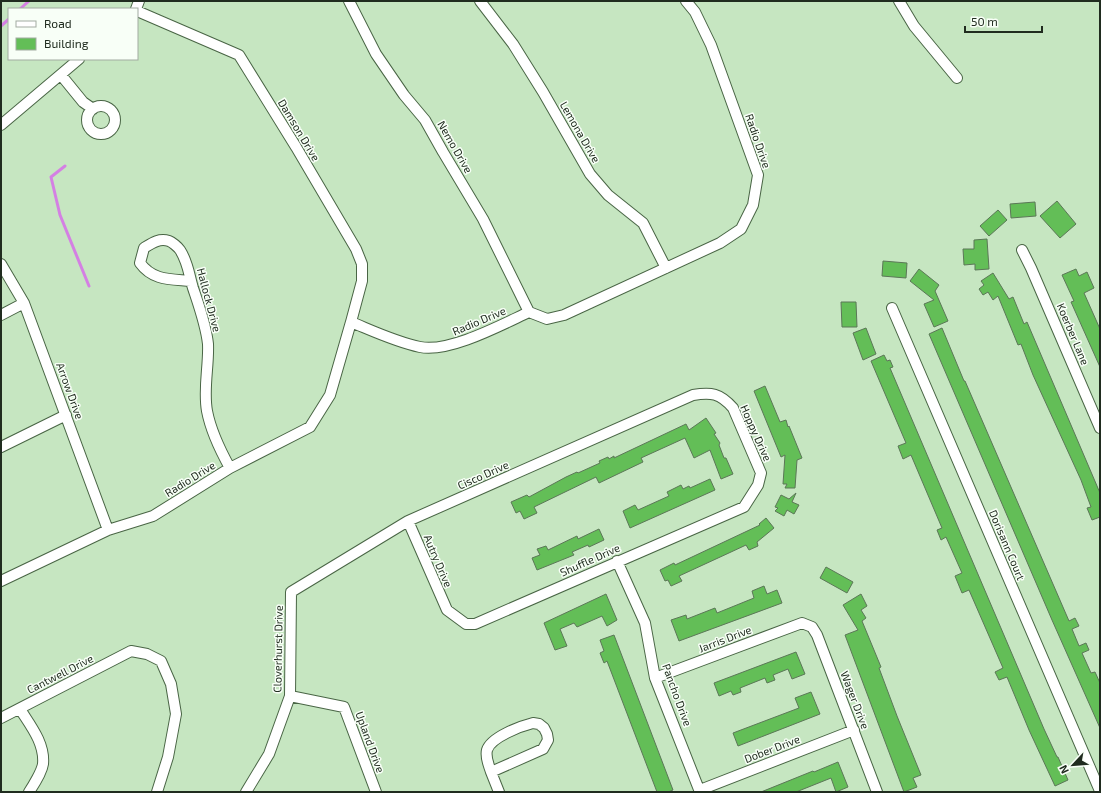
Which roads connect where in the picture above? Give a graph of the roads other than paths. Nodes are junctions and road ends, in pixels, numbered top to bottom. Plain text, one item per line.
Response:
1 (349, 1) edge
2 (480, 1) edge
3 (686, 1) edge
4 (899, 1) edge
5 (138, 10) edge
6 (78, 60) edge
7 (61, 75) junction
8 (957, 78) dead end
9 (93, 109) dead end
10 (1, 125) edge
11 (1022, 250) dead end
12 (1, 264) edge
13 (666, 268) junction
14 (191, 281) dead end
15 (24, 303) junction
16 (892, 308) dead end
17 (529, 312) junction
18 (1, 314) edge
19 (351, 322) junction
20 (693, 395) joint
21 (66, 415) junction
22 (1100, 428) edge
23 (1, 447) edge
24 (230, 468) junction
25 (744, 507) joint
26 (408, 521) junction
27 (108, 530) junction
28 (617, 561) junction
29 (1, 581) edge
30 (291, 592) joint
31 (447, 610) joint
32 (802, 623) joint
33 (655, 678) junction
34 (290, 696) junction
35 (20, 708) junction
36 (1, 718) edge
37 (854, 730) junction
38 (491, 772) junction
39 (700, 791) edge
40 (1100, 791) edge
41 (28, 792) edge
42 (157, 792) edge
43 (246, 792) edge
44 (376, 792) edge
45 (499, 792) edge
46 (877, 792) edge

1 - 17 street, Nemo Drive
2 - 13 street, Lemona Drive
3 - 13 street, Radio Drive
4 - 8 street
5 - 19 street, Damson Drive
6 - 7 street
7 - 9 street
7 - 10 street
11 - 22 street, Koerber Lane
12 - 15 street, Arrow Drive
13 - 17 street, Radio Drive
14 - 24 street, Hallock Drive
15 - 18 street
15 - 21 street, Arrow Drive
16 - 40 street, Dorisann Court
17 - 19 street, Radio Drive
19 - 24 street, Radio Drive
20 - 25 street, Hoppy Drive
20 - 26 street, Cisco Drive
21 - 23 street
21 - 27 street, Arrow Drive
24 - 27 street, Radio Drive
25 - 28 street, Shuffle Drive
26 - 30 street, Cisco Drive
26 - 31 street, Autry Drive
27 - 29 street, Radio Drive
28 - 31 street, Shuffle Drive
28 - 33 street, Pancho Drive
30 - 34 street, Cloverhurst Drive
32 - 33 street, Jarris Drive
32 - 37 street, Wager Drive
33 - 39 street, Pancho Drive
34 - 43 street, Cloverhurst Drive
34 - 44 street, Upland Drive
35 - 36 street, Cantwell Drive
35 - 41 street
35 - 42 street, Cantwell Drive
37 - 39 street, Dober Drive
37 - 46 street, Wager Drive
38 - 38 street
38 - 45 street

